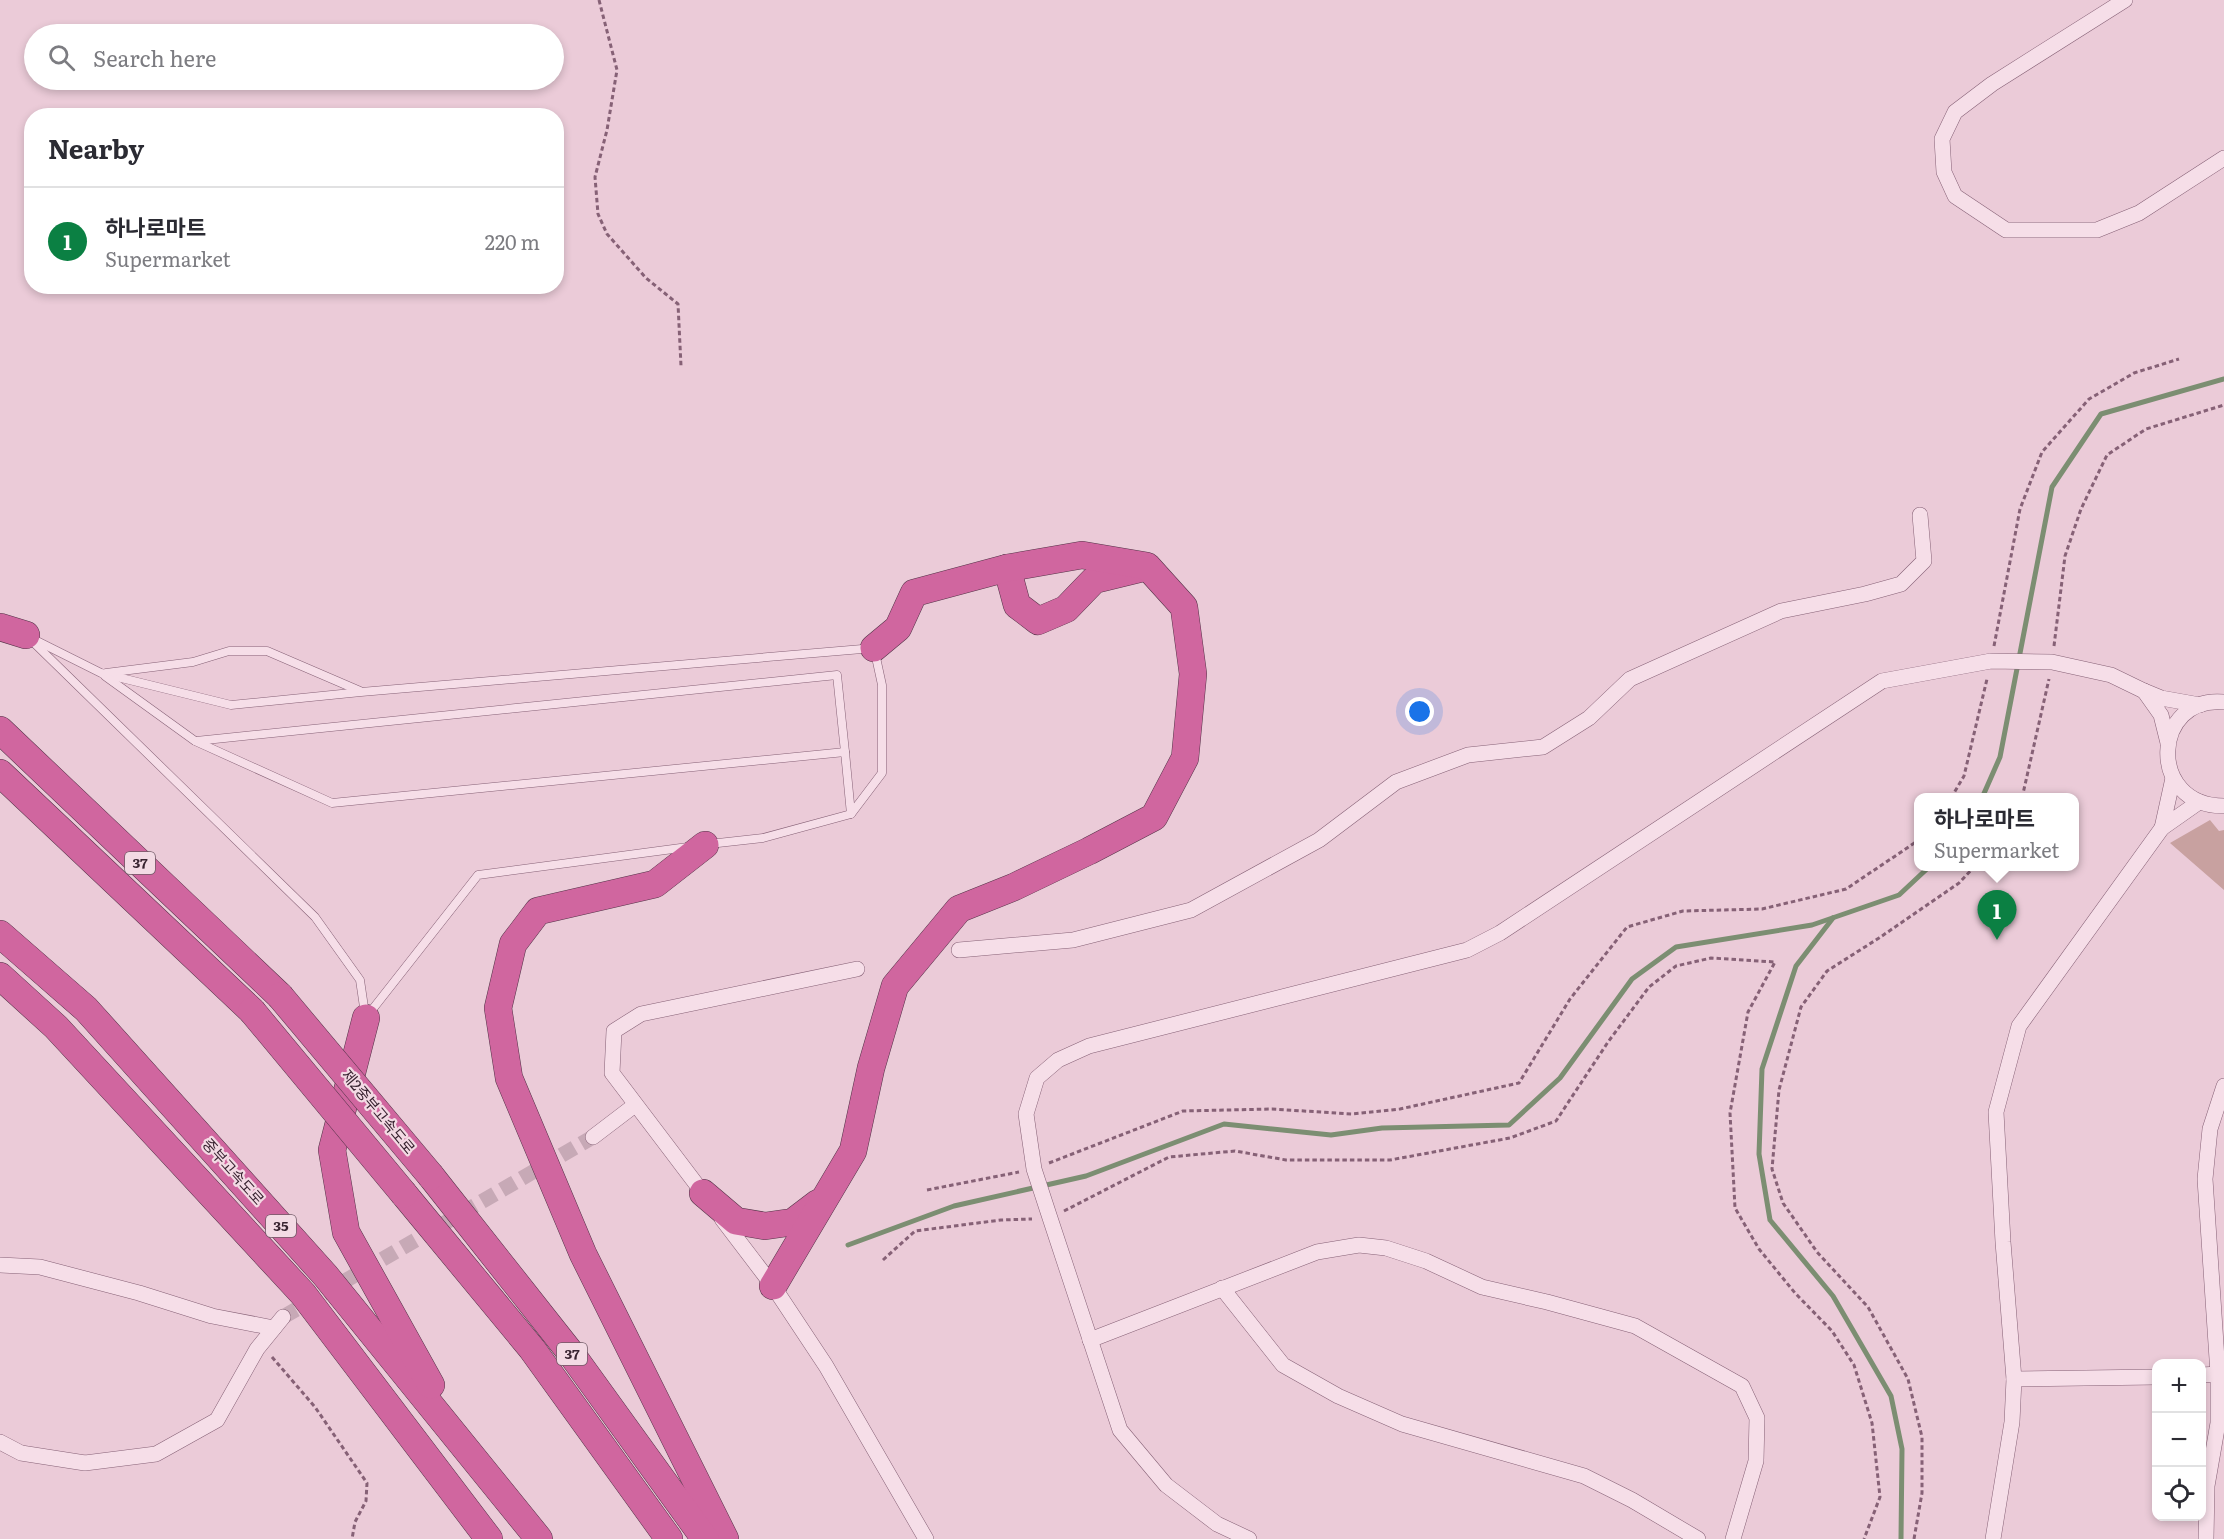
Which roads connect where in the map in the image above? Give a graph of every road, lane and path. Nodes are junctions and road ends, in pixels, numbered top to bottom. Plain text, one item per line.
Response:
1 (599, 0) edge
2 (2125, 0) edge
3 (2224, 158) edge
4 (2179, 358) dead end
5 (681, 366) dead end
6 (2224, 405) edge
7 (1920, 515) dead end
8 (1147, 566) junction
9 (1007, 568) junction
10 (0, 627) edge
11 (26, 635) junction
12 (874, 648) junction
13 (1991, 661) junction
14 (2052, 662) junction
15 (101, 673) junction
16 (2144, 691) junction
17 (361, 692) junction
18 (2224, 702) edge
19 (2200, 705) junction
20 (0, 730) edge
21 (195, 741) junction
22 (2168, 743) junction
23 (845, 752) junction
24 (0, 773) edge
25 (2173, 778) junction
26 (1954, 793) edge
27 (2023, 793) edge
28 (2199, 802) junction
29 (2224, 806) edge
30 (851, 814) junction
31 (2162, 828) junction
32 (1914, 843) edge
33 (705, 845) junction
34 (1971, 871) edge
35 (0, 934) edge
36 (960, 950) dead end
37 (857, 969) dead end
38 (0, 976) edge
39 (366, 1018) junction
40 (2224, 1086) edge
41 (635, 1105) junction
42 (593, 1137) tunnel mouth
43 (1034, 1169) junction
44 (927, 1190) dead end
45 (703, 1193) junction
46 (826, 1196) junction
47 (1050, 1218) junction
48 (883, 1260) dead end
49 (0, 1265) edge
50 (772, 1286) junction
51 (1222, 1288) junction
52 (1090, 1340) junction
53 (257, 1349) junction
54 (2218, 1374) junction
55 (2206, 1375) edge
56 (2152, 1377) edge
57 (2014, 1379) junction
58 (0, 1443) edge
59 (464, 1447) junction
60 (1246, 1538) edge
61 (352, 1539) edge
62 (489, 1539) edge
63 (539, 1539) edge
64 (669, 1539) edge
65 (705, 1539) edge
66 (725, 1539) edge
67 (926, 1539) edge
68 (1698, 1539) edge
69 (1734, 1539) edge
70 (1864, 1539) edge
71 (1914, 1539) edge
72 (1993, 1539) edge
73 (2206, 1539) edge

1 - 5 path
2 - 3 street
4 - 13 path
6 - 14 path
7 - 36 street
8 - 9 highway
8 - 9 highway
8 - 46 highway
9 - 12 highway
10 - 11 highway
11 - 15 lane
11 - 39 lane
12 - 17 lane
12 - 30 lane
13 - 14 street
13 - 26 path
13 - 43 street
14 - 16 street
14 - 27 path
15 - 17 lane
15 - 17 lane
15 - 21 lane
16 - 19 street
16 - 22 street
18 - 19 street
19 - 22 street
20 - 65 highway, 제2중부고속도로 / 37, bridge
21 - 23 lane
21 - 23 lane
22 - 25 street
23 - 30 lane
24 - 64 highway, 37, bridge
25 - 28 street
25 - 31 street
28 - 29 street
28 - 31 street
30 - 33 lane
31 - 57 street
32 - 43 path
33 - 39 lane
33 - 66 highway
34 - 71 path
35 - 59 highway, 중부고속도로 / 35
37 - 41 street
38 - 62 highway, 중부고속도로 / 35
39 - 59 highway
40 - 54 street
41 - 42 street
41 - 45 street
43 - 44 path
43 - 47 street
45 - 46 highway
45 - 50 street
46 - 50 highway
47 - 48 path
47 - 52 street
47 - 70 path
49 - 53 street
50 - 67 street
51 - 52 street
51 - 68 street
51 - 69 street
52 - 60 street
53 - 58 street
53 - 61 path
54 - 55 street
54 - 73 street
56 - 57 street
57 - 72 street
59 - 63 highway, 중부고속도로 / 35

